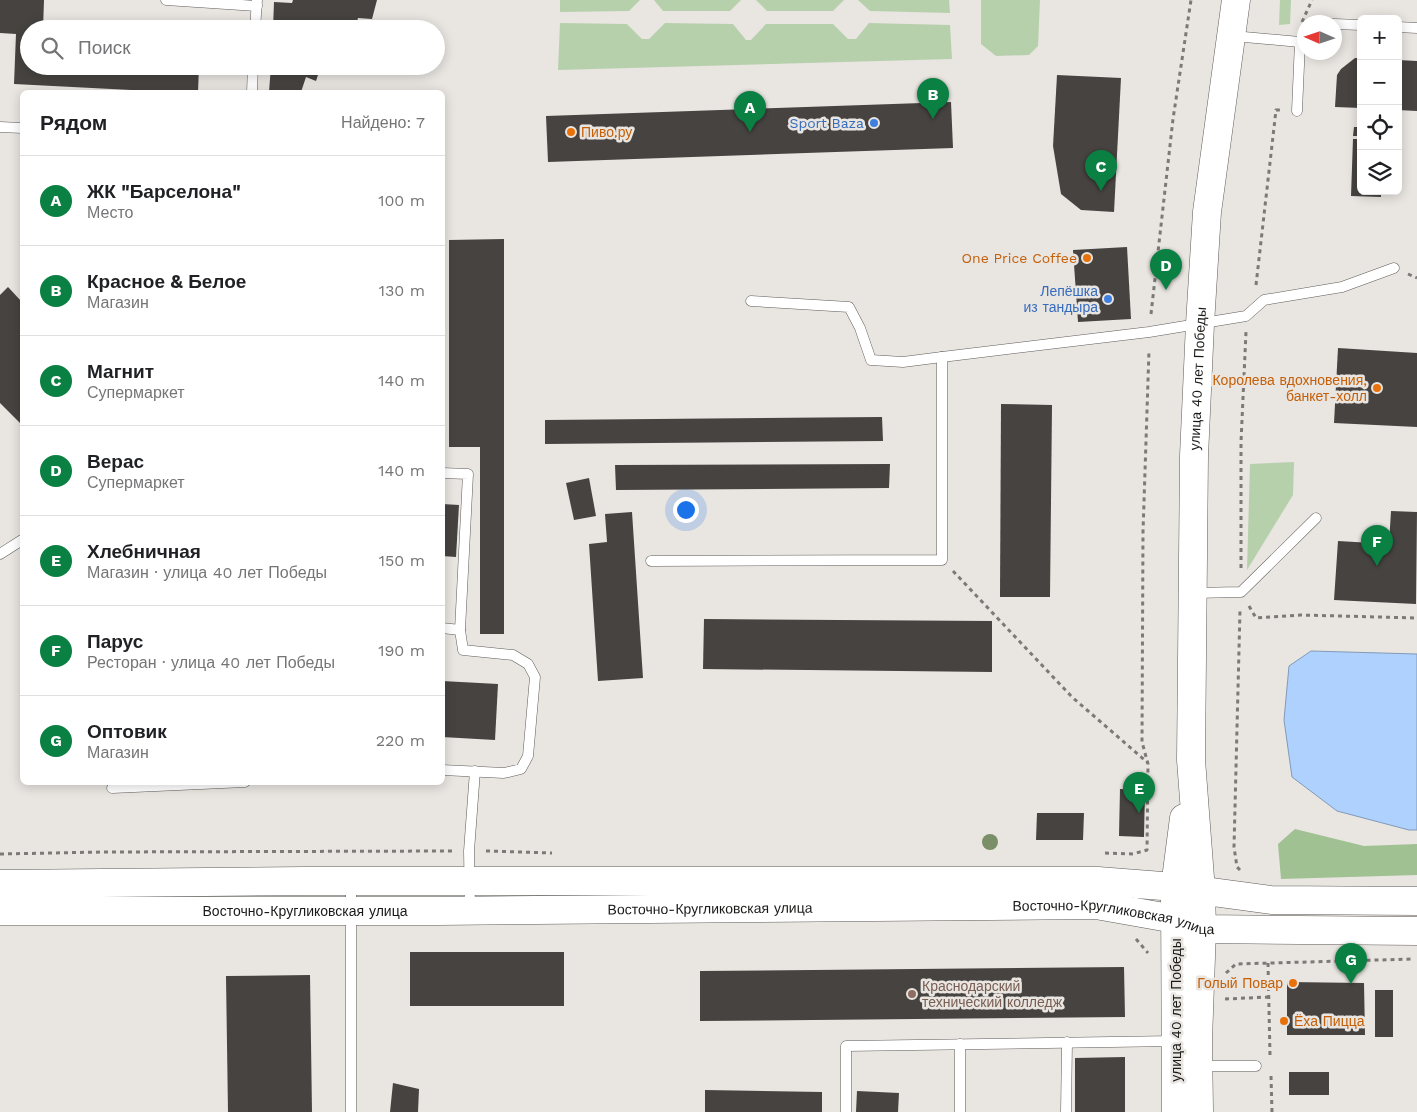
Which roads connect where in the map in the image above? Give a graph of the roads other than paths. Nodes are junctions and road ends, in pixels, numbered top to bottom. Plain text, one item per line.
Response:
1 (166, 0) edge
2 (1236, 0) edge
3 (257, 3) edge
4 (256, 20) edge
5 (1342, 25) edge
6 (1357, 26) edge
7 (1402, 27) edge
8 (1417, 28) edge
9 (1232, 36) junction
10 (1297, 40) edge
11 (1301, 60) edge
12 (253, 75) edge
13 (252, 90) edge
14 (1298, 111) road end
15 (0, 127) edge
16 (20, 128) edge
17 (1394, 268) dead end
18 (751, 301) dead end
19 (1200, 324) junction
20 (942, 357) junction
21 (445, 473) edge
22 (1316, 518) dead end
23 (20, 541) edge
24 (0, 554) edge
25 (651, 561) dead end
26 (1192, 593) junction
27 (445, 628) edge
28 (460, 630) junction
29 (445, 770) edge
30 (475, 771) junction
31 (150, 785) edge
32 (112, 788) dead end
33 (469, 881) junction
34 (351, 882) junction
35 (0, 884) edge
36 (1188, 889) junction
37 (1417, 901) edge
38 (0, 911) edge
39 (351, 911) junction
40 (470, 911) junction
41 (1175, 919) junction
42 (1202, 929) junction
43 (1417, 931) edge
44 (1067, 1042) junction
45 (960, 1044) junction
46 (1189, 1046) junction
47 (1256, 1066) dead end
48 (351, 1112) edge
49 (846, 1112) edge
50 (960, 1112) edge
51 (1066, 1112) edge
52 (1176, 1112) edge
53 (1199, 1112) edge

1 - 3 lane
2 - 9 street, улица 40 лет Победы
3 - 4 lane
5 - 6 lane
7 - 8 lane
9 - 10 lane
9 - 19 street, улица 40 лет Победы
11 - 14 lane
12 - 13 lane
15 - 16 lane
17 - 19 lane
18 - 20 lane
19 - 20 lane
19 - 26 street, улица 40 лет Победы
20 - 25 lane
21 - 28 lane
22 - 26 lane
23 - 24 lane
26 - 36 street, улица 40 лет Победы
27 - 28 lane
28 - 30 lane
29 - 30 lane
30 - 33 lane
31 - 32 lane
33 - 34 street, Восточно-Кругликовская улица
33 - 36 street, Восточно-Кругликовская улица
33 - 40 lane
34 - 35 street, Восточно-Кругликовская улица
34 - 39 lane
36 - 37 street, Восточно-Кругликовская улица
36 - 41 street, улица 40 лет Победы
36 - 42 street, улица 40 лет Победы
38 - 39 street, Восточно-Кругликовская улица
39 - 40 street, Восточно-Кругликовская улица
39 - 48 lane
40 - 41 street, Восточно-Кругликовская улица
41 - 42 street, Восточно-Кругликовская улица
41 - 46 street, улица 40 лет Победы
42 - 43 street, Восточно-Кругликовская улица
42 - 46 street, улица 40 лет Победы
44 - 45 lane
44 - 46 lane
44 - 51 lane
45 - 49 lane
45 - 50 lane
46 - 47 lane
46 - 52 street, улица 40 лет Победы
46 - 53 street, улица 40 лет Победы

